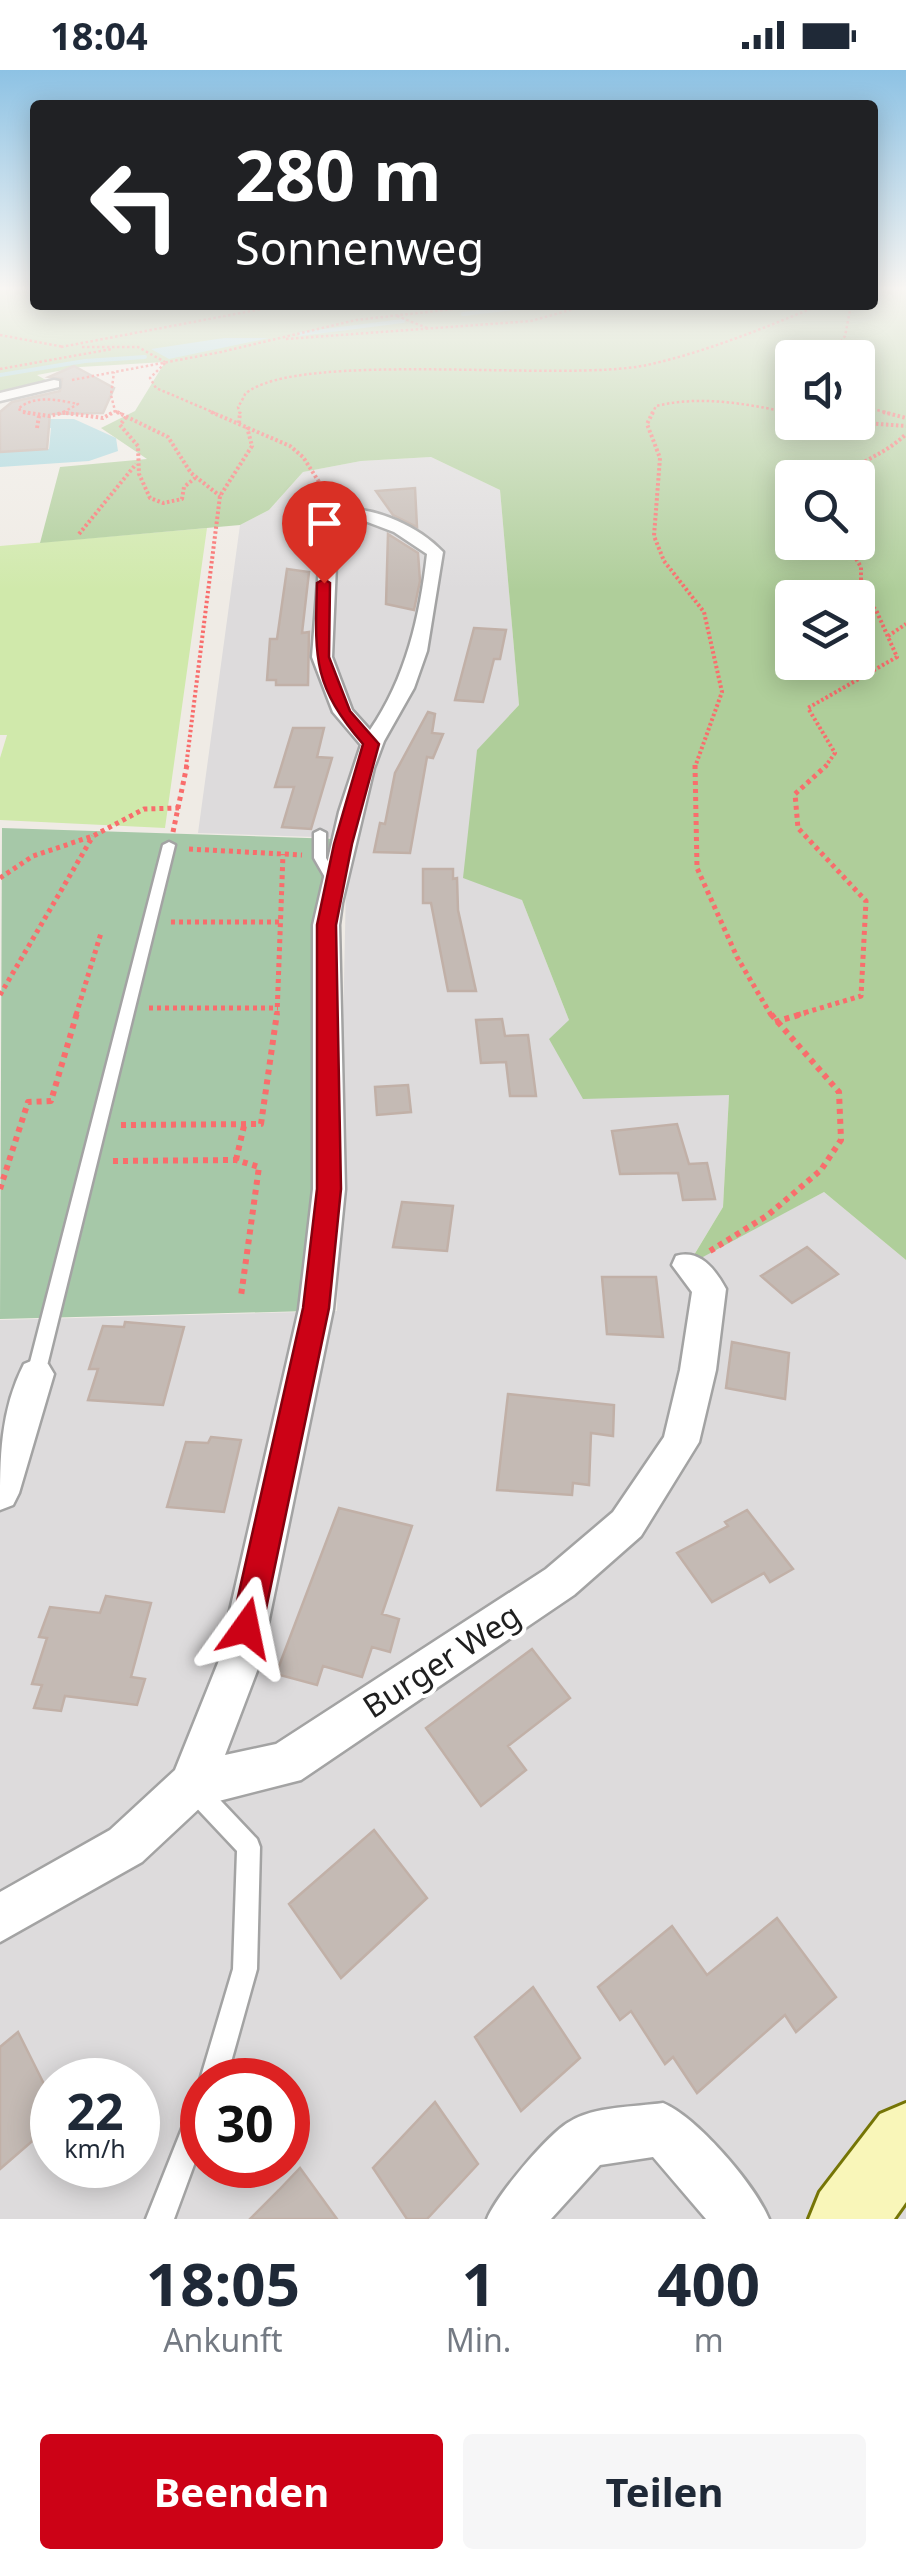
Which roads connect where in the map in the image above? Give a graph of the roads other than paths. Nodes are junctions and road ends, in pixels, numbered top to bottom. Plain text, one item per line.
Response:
1 (32, 389) edge
2 (0, 397) edge
3 (371, 744) junction
4 (320, 833) dead end
5 (168, 847) road end
6 (327, 870) junction
7 (688, 1265) road end
8 (36, 1374) joint
9 (0, 1493) edge
10 (191, 1785) junction
11 (0, 1918) edge
12 (220, 2058) edge
13 (906, 2140) edge
14 (180, 2167) edge
15 (160, 2219) edge
16 (514, 2219) edge
17 (742, 2219) edge
18 (847, 2219) edge

1 - 2 street
3 - 3 street
3 - 6 street
4 - 6 lane
5 - 8 lane
6 - 10 street
7 - 10 street, Burger Weg
8 - 9 street
10 - 11 street
10 - 12 lane
13 - 18 street
14 - 15 lane
16 - 17 street

